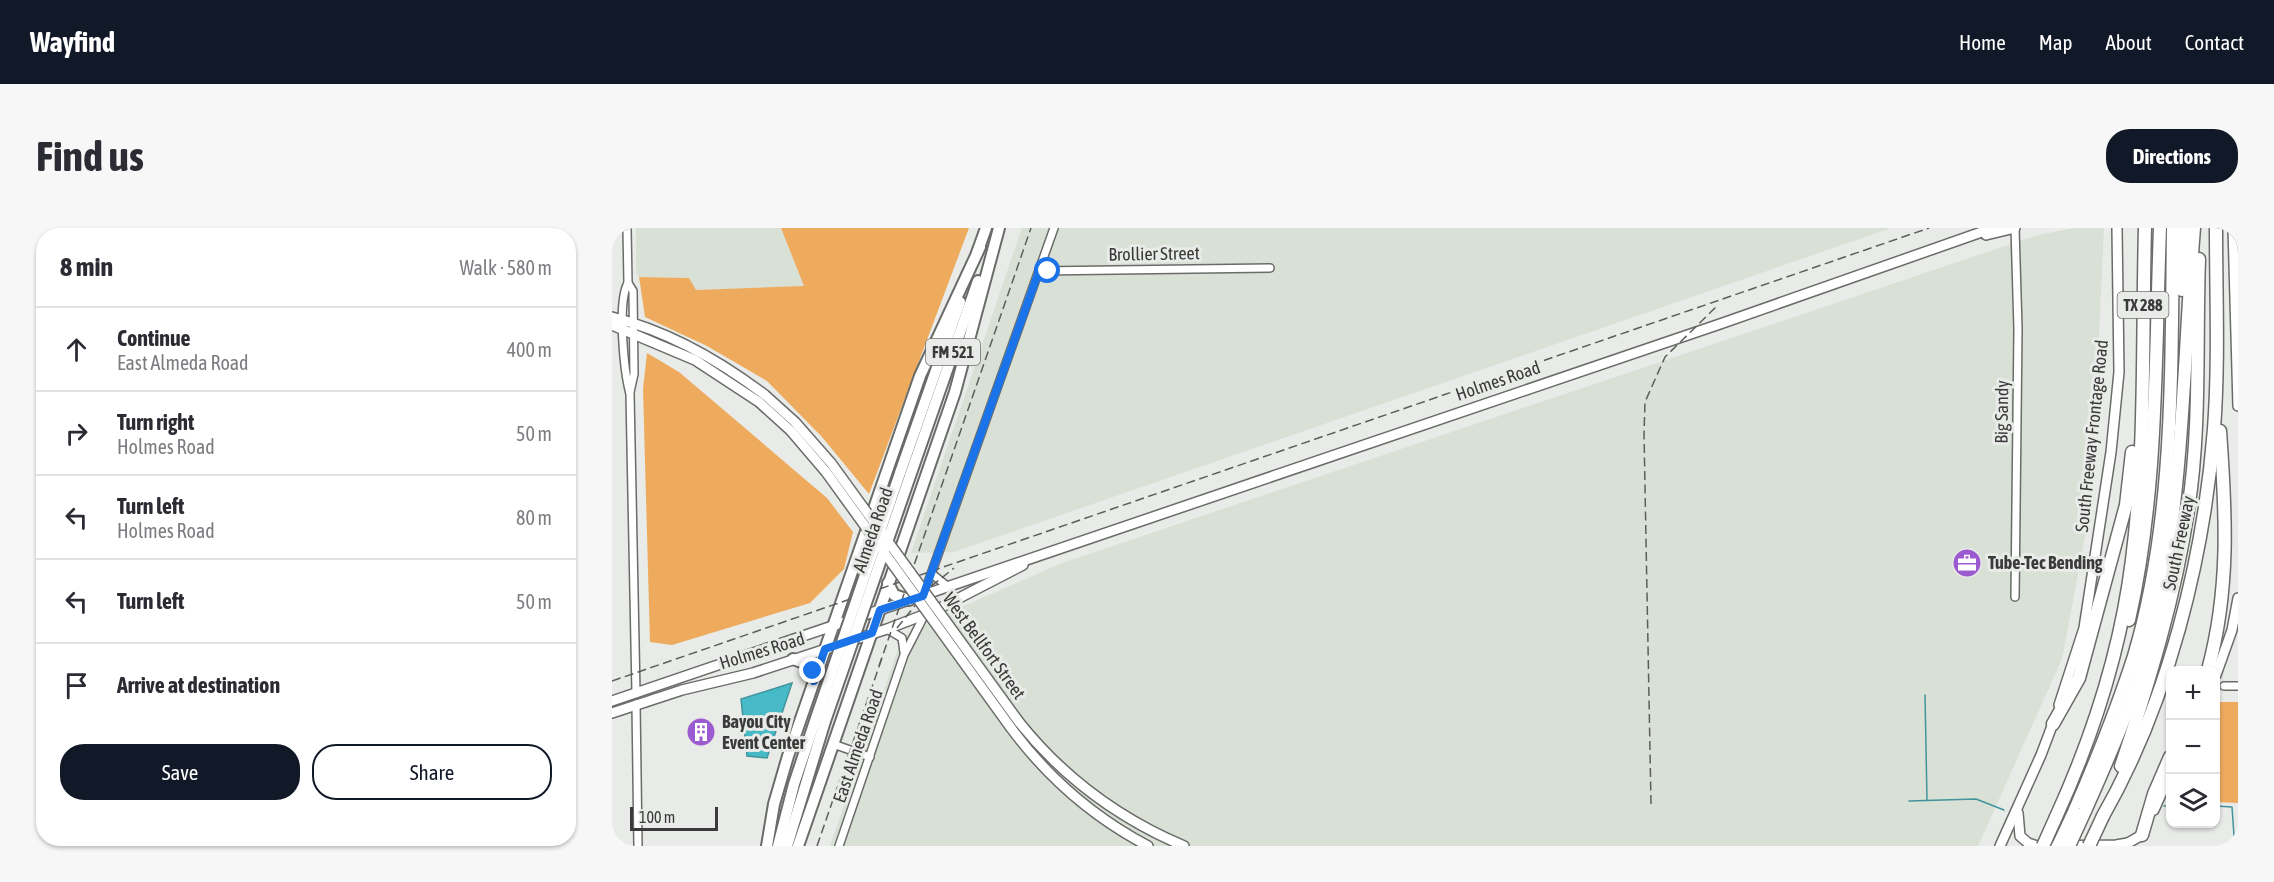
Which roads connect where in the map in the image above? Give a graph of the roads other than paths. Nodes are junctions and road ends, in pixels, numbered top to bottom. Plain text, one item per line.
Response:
1 (627, 228) edge
2 (987, 228) edge
3 (999, 228) edge
4 (1054, 228) edge
5 (1993, 228) edge
6 (2015, 228) edge
7 (2117, 228) edge
8 (2145, 228) edge
9 (2160, 228) edge
10 (2173, 228) edge
11 (2183, 228) edge
12 (2194, 228) edge
13 (2200, 228) edge
14 (2216, 228) edge
15 (2233, 228) edge
16 (1957, 242) junction
17 (980, 247) junction
18 (1270, 268) dead end
19 (1039, 271) junction
20 (612, 317) edge
21 (612, 325) edge
22 (628, 326) junction
23 (2141, 382) junction
24 (2216, 382) junction
25 (2238, 406) edge
26 (2179, 438) junction
27 (2168, 449) junction
28 (905, 475) junction
29 (881, 488) junction
30 (917, 500) junction
31 (1050, 552) junction
32 (932, 574) junction
33 (888, 583) junction
34 (947, 586) junction
35 (923, 596) junction
36 (2014, 597) dead end
37 (2238, 598) edge
38 (909, 600) junction
39 (880, 610) junction
40 (926, 615) junction
41 (834, 625) junction
42 (887, 629) junction
43 (872, 633) junction
44 (825, 649) junction
45 (904, 656) junction
46 (793, 659) junction
47 (2209, 666) edge
48 (2219, 666) edge
49 (669, 681) junction
50 (814, 681) junction
51 (2224, 686) dead end
52 (2238, 686) edge
53 (636, 693) junction
54 (851, 695) junction
55 (612, 701) edge
56 (636, 704) junction
57 (612, 708) edge
58 (612, 712) edge
59 (820, 720) junction
60 (2053, 724) junction
61 (1015, 725) junction
62 (833, 744) junction
63 (870, 757) junction
64 (2081, 759) junction
65 (2166, 766) edge
66 (2166, 783) edge
67 (2020, 804) junction
68 (2079, 812) junction
69 (2106, 812) junction
70 (2139, 841) edge
71 (638, 846) edge
72 (767, 846) edge
73 (778, 846) edge
74 (787, 846) edge
75 (798, 846) edge
76 (839, 846) edge
77 (1148, 846) edge
78 (1184, 846) edge
79 (2000, 846) edge
80 (2043, 846) edge
81 (2058, 846) edge
82 (2069, 846) edge
83 (2089, 846) edge

1 - 22 street
2 - 17 main road, Almeda Road / FM 521
3 - 28 main road, Almeda Road / FM 521
3 - 30 main road
4 - 19 street
5 - 16 main road, Holmes Road
6 - 16 main road, Holmes Road
6 - 36 street, Big Sandy
7 - 60 main road, South Freeway Frontage Road
8 - 23 highway, TX 288
9 - 27 highway
9 - 64 highway
10 - 27 highway
11 - 26 highway
12 - 26 highway
13 - 69 highway
14 - 24 highway, South Freeway
15 - 25 main road
16 - 31 main road, Holmes Road
17 - 28 main road, Almeda Road / FM 521
17 - 29 main road
18 - 19 street, Brollier Street
19 - 32 street
20 - 22 main road, West Bellfort Street
21 - 22 main road, West Bellfort Street
22 - 53 street
22 - 61 main road, West Bellfort Street, bridge
23 - 60 highway
23 - 64 highway, TX 288
24 - 47 highway
24 - 69 highway, South Freeway
26 - 68 highway
27 - 68 highway
28 - 59 main road, Almeda Road / FM 521, bridge
29 - 30 main road
29 - 41 main road
30 - 33 main road
31 - 34 main road, Holmes Road
31 - 40 main road, Holmes Road
32 - 34 street
32 - 35 street
33 - 38 main road
33 - 39 main road
34 - 35 main road, Holmes Road
35 - 38 main road, Holmes Road
37 - 48 main road
38 - 39 main road, Holmes Road
39 - 41 main road, Holmes Road
39 - 43 main road
40 - 42 main road, Holmes Road
40 - 45 street, East Almeda Road
41 - 44 main road
41 - 49 main road, Holmes Road
42 - 43 main road, Holmes Road
42 - 45 street
43 - 44 main road, Holmes Road
43 - 54 main road
44 - 46 main road, Holmes Road
44 - 50 main road
45 - 63 street, East Almeda Road
46 - 50 main road
46 - 56 main road, Holmes Road
49 - 53 main road, Holmes Road
49 - 56 main road
50 - 54 main road
50 - 72 main road
51 - 52 street
53 - 55 main road, Holmes Road
53 - 57 main road
54 - 62 main road
56 - 58 main road, Holmes Road
56 - 71 street
59 - 73 main road, Almeda Road / FM 521
59 - 74 main road, Almeda Road / FM 521
60 - 67 main road, South Freeway Frontage Road
61 - 77 main road, West Bellfort Street
61 - 78 main road, West Bellfort Street
62 - 63 street
62 - 75 main road
63 - 76 street, East Almeda Road
64 - 80 highway, TX 288, bridge
65 - 70 highway
66 - 70 main road
67 - 70 main road
67 - 79 main road, South Freeway Frontage Road
68 - 81 highway, bridge
68 - 82 highway, bridge
69 - 83 highway, South Freeway, bridge

